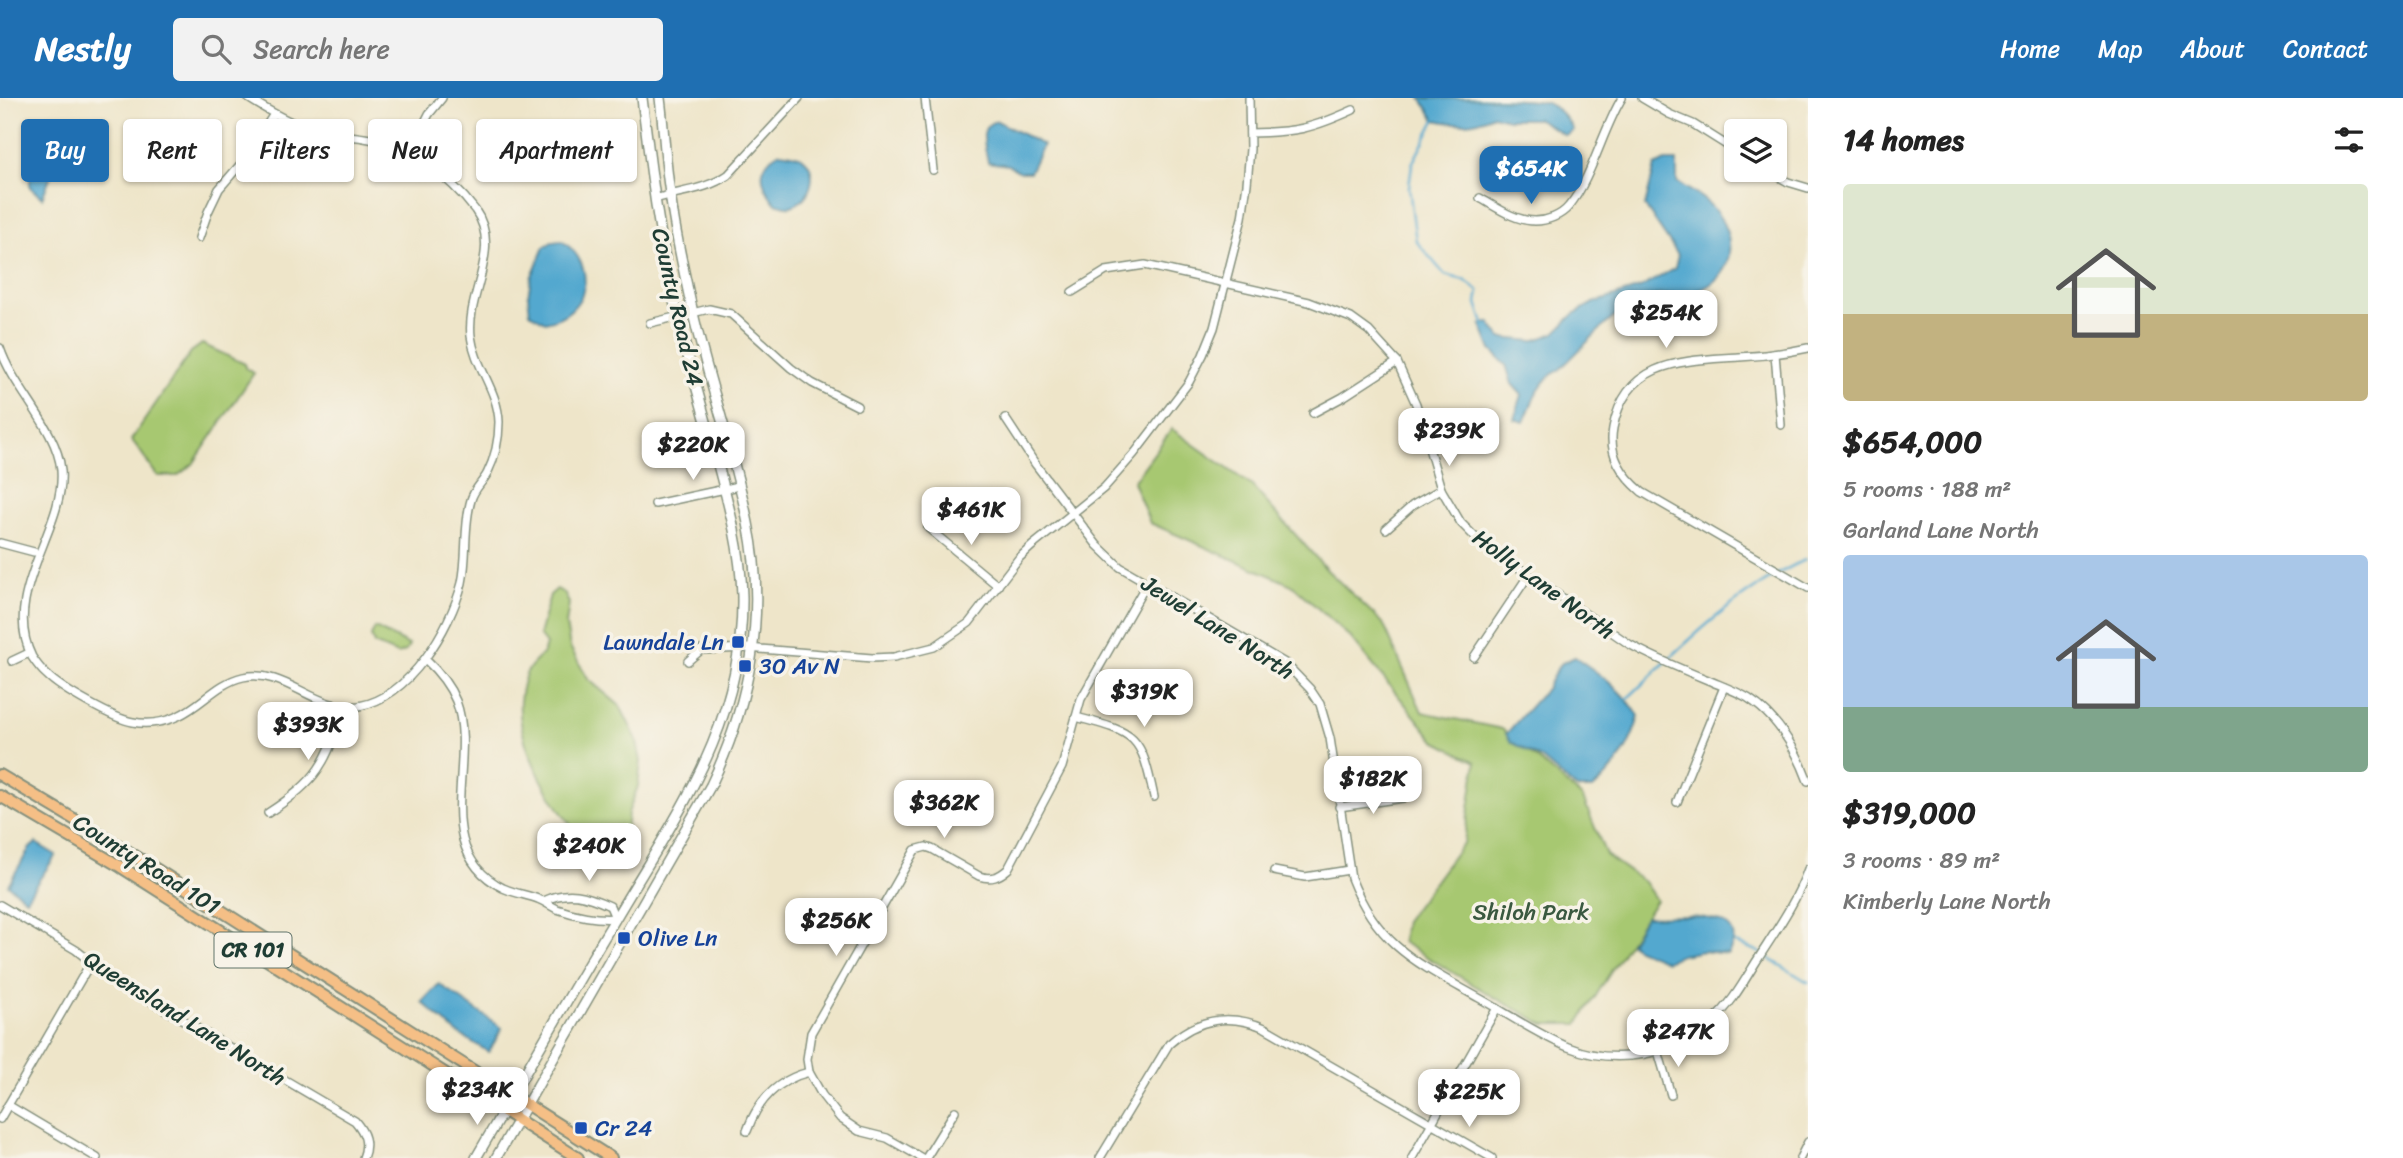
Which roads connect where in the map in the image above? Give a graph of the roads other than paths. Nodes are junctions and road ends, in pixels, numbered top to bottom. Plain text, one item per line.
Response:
1 (248, 98) edge
2 (442, 98) edge
3 (642, 98) edge
4 (660, 98) edge
5 (799, 98) edge
6 (925, 98) edge
7 (1249, 98) edge
8 (1622, 98) edge
9 (1642, 98) edge
10 (1353, 110) dead end
11 (274, 114) junction
12 (426, 119) edge
13 (1250, 133) junction
14 (368, 139) edge
15 (1724, 143) edge
16 (933, 170) dead end
17 (1787, 181) edge
18 (448, 182) edge
19 (1808, 188) edge
20 (670, 194) junction
21 (1480, 198) dead end
22 (655, 199) junction
23 (199, 238) dead end
24 (1226, 282) junction
25 (1072, 292) dead end
26 (693, 313) junction
27 (678, 316) junction
28 (650, 323) dead end
29 (0, 348) edge
30 (1808, 348) edge
31 (1774, 354) junction
32 (1397, 362) junction
33 (857, 405) dead end
34 (1313, 413) dead end
35 (1005, 418) dead end
36 (1780, 425) dead end
37 (739, 486) junction
38 (1441, 489) junction
39 (725, 490) junction
40 (655, 504) dead end
41 (1073, 513) junction
42 (928, 528) dead end
43 (1386, 529) dead end
44 (0, 543) edge
45 (34, 552) junction
46 (1528, 576) junction
47 (1147, 583) junction
48 (998, 586) junction
49 (1808, 588) edge
50 (746, 649) junction
51 (29, 653) junction
52 (1474, 657) dead end
53 (425, 659) junction
54 (12, 661) dead end
55 (688, 661) dead end
56 (1724, 687) junction
57 (343, 707) junction
58 (1076, 717) junction
59 (0, 775) edge
60 (1808, 781) edge
61 (0, 796) edge
62 (1154, 797) dead end
63 (1403, 798) dead end
64 (1677, 802) dead end
65 (1339, 807) junction
66 (268, 814) dead end
67 (1808, 869) edge
68 (1349, 870) junction
69 (1274, 871) dead end
70 (1805, 888) edge
71 (544, 901) junction
72 (0, 905) edge
73 (615, 918) junction
74 (631, 928) junction
75 (90, 962) junction
76 (1497, 1008) junction
77 (1658, 1051) junction
78 (809, 1072) junction
79 (513, 1095) junction
80 (1671, 1095) dead end
81 (527, 1104) junction
82 (8, 1105) junction
83 (503, 1111) junction
84 (956, 1111) dead end
85 (0, 1119) edge
86 (518, 1120) junction
87 (1432, 1124) junction
88 (747, 1131) dead end
89 (1808, 1142) edge
90 (96, 1158) edge
91 (363, 1158) edge
92 (476, 1158) edge
93 (496, 1158) edge
94 (578, 1158) edge
95 (611, 1158) edge
96 (924, 1158) edge
97 (1100, 1158) edge
98 (1412, 1158) edge
99 (1492, 1158) edge
100 (1800, 1158) edge

1 - 11 street
2 - 12 street
3 - 22 street, County Road 24
4 - 20 street, County Road 24
5 - 20 street
6 - 16 street
7 - 13 street
8 - 21 street
9 - 15 street
10 - 13 street
11 - 14 street
11 - 23 street
13 - 24 street
17 - 19 street
18 - 53 street
20 - 22 street
20 - 26 street, County Road 24
22 - 27 street, County Road 24
24 - 25 street, Holly Lane North
24 - 32 street, Holly Lane North
24 - 41 street
26 - 27 street
26 - 33 street
26 - 37 street, County Road 24
27 - 28 street
27 - 39 street, County Road 24
29 - 45 street
30 - 31 street
31 - 36 street
31 - 49 street
32 - 34 street
32 - 38 street, Holly Lane North
35 - 41 street, Jewel Lane North
37 - 39 street
37 - 50 street, County Road 24
38 - 43 street
38 - 46 street, Holly Lane North
39 - 40 street
39 - 50 street, County Road 24
41 - 47 street, Jewel Lane North
41 - 48 street
42 - 48 street
44 - 45 street
45 - 51 street
46 - 52 street
46 - 56 street, Holly Lane North
47 - 58 street
47 - 65 street, Jewel Lane North
48 - 50 street
50 - 55 street
50 - 73 street, County Road 24
50 - 74 street, County Road 24
51 - 54 street
51 - 57 street
53 - 57 street
53 - 71 street
56 - 60 street, Holly Lane North
56 - 64 street
57 - 66 street
58 - 62 street
58 - 78 street
59 - 79 main road, County Road 101 / CR 101
61 - 83 main road, County Road 101 / CR 101
63 - 65 street
65 - 68 street, Jewel Lane North
67 - 70 street
68 - 69 street
68 - 76 street, Jewel Lane North
70 - 77 street, Jewel Lane North
71 - 73 street
71 - 73 street
72 - 75 street, Queensland Lane North
73 - 74 street
73 - 79 street, County Road 24
74 - 81 street, County Road 24
75 - 82 street
75 - 91 street, Queensland Lane North
76 - 77 street, Jewel Lane North
76 - 87 street
77 - 80 street
78 - 88 street
78 - 96 street
79 - 81 main road, County Road 101 / CR 101
79 - 83 street, County Road 24
81 - 86 street, County Road 24
81 - 95 main road, County Road 101 / CR 101
82 - 85 street
82 - 90 street
83 - 86 main road, County Road 101 / CR 101
83 - 92 street, County Road 24
84 - 96 street
86 - 93 street, County Road 24
86 - 94 main road, County Road 101 / CR 101
87 - 97 street
87 - 98 street
87 - 99 street
89 - 100 street

